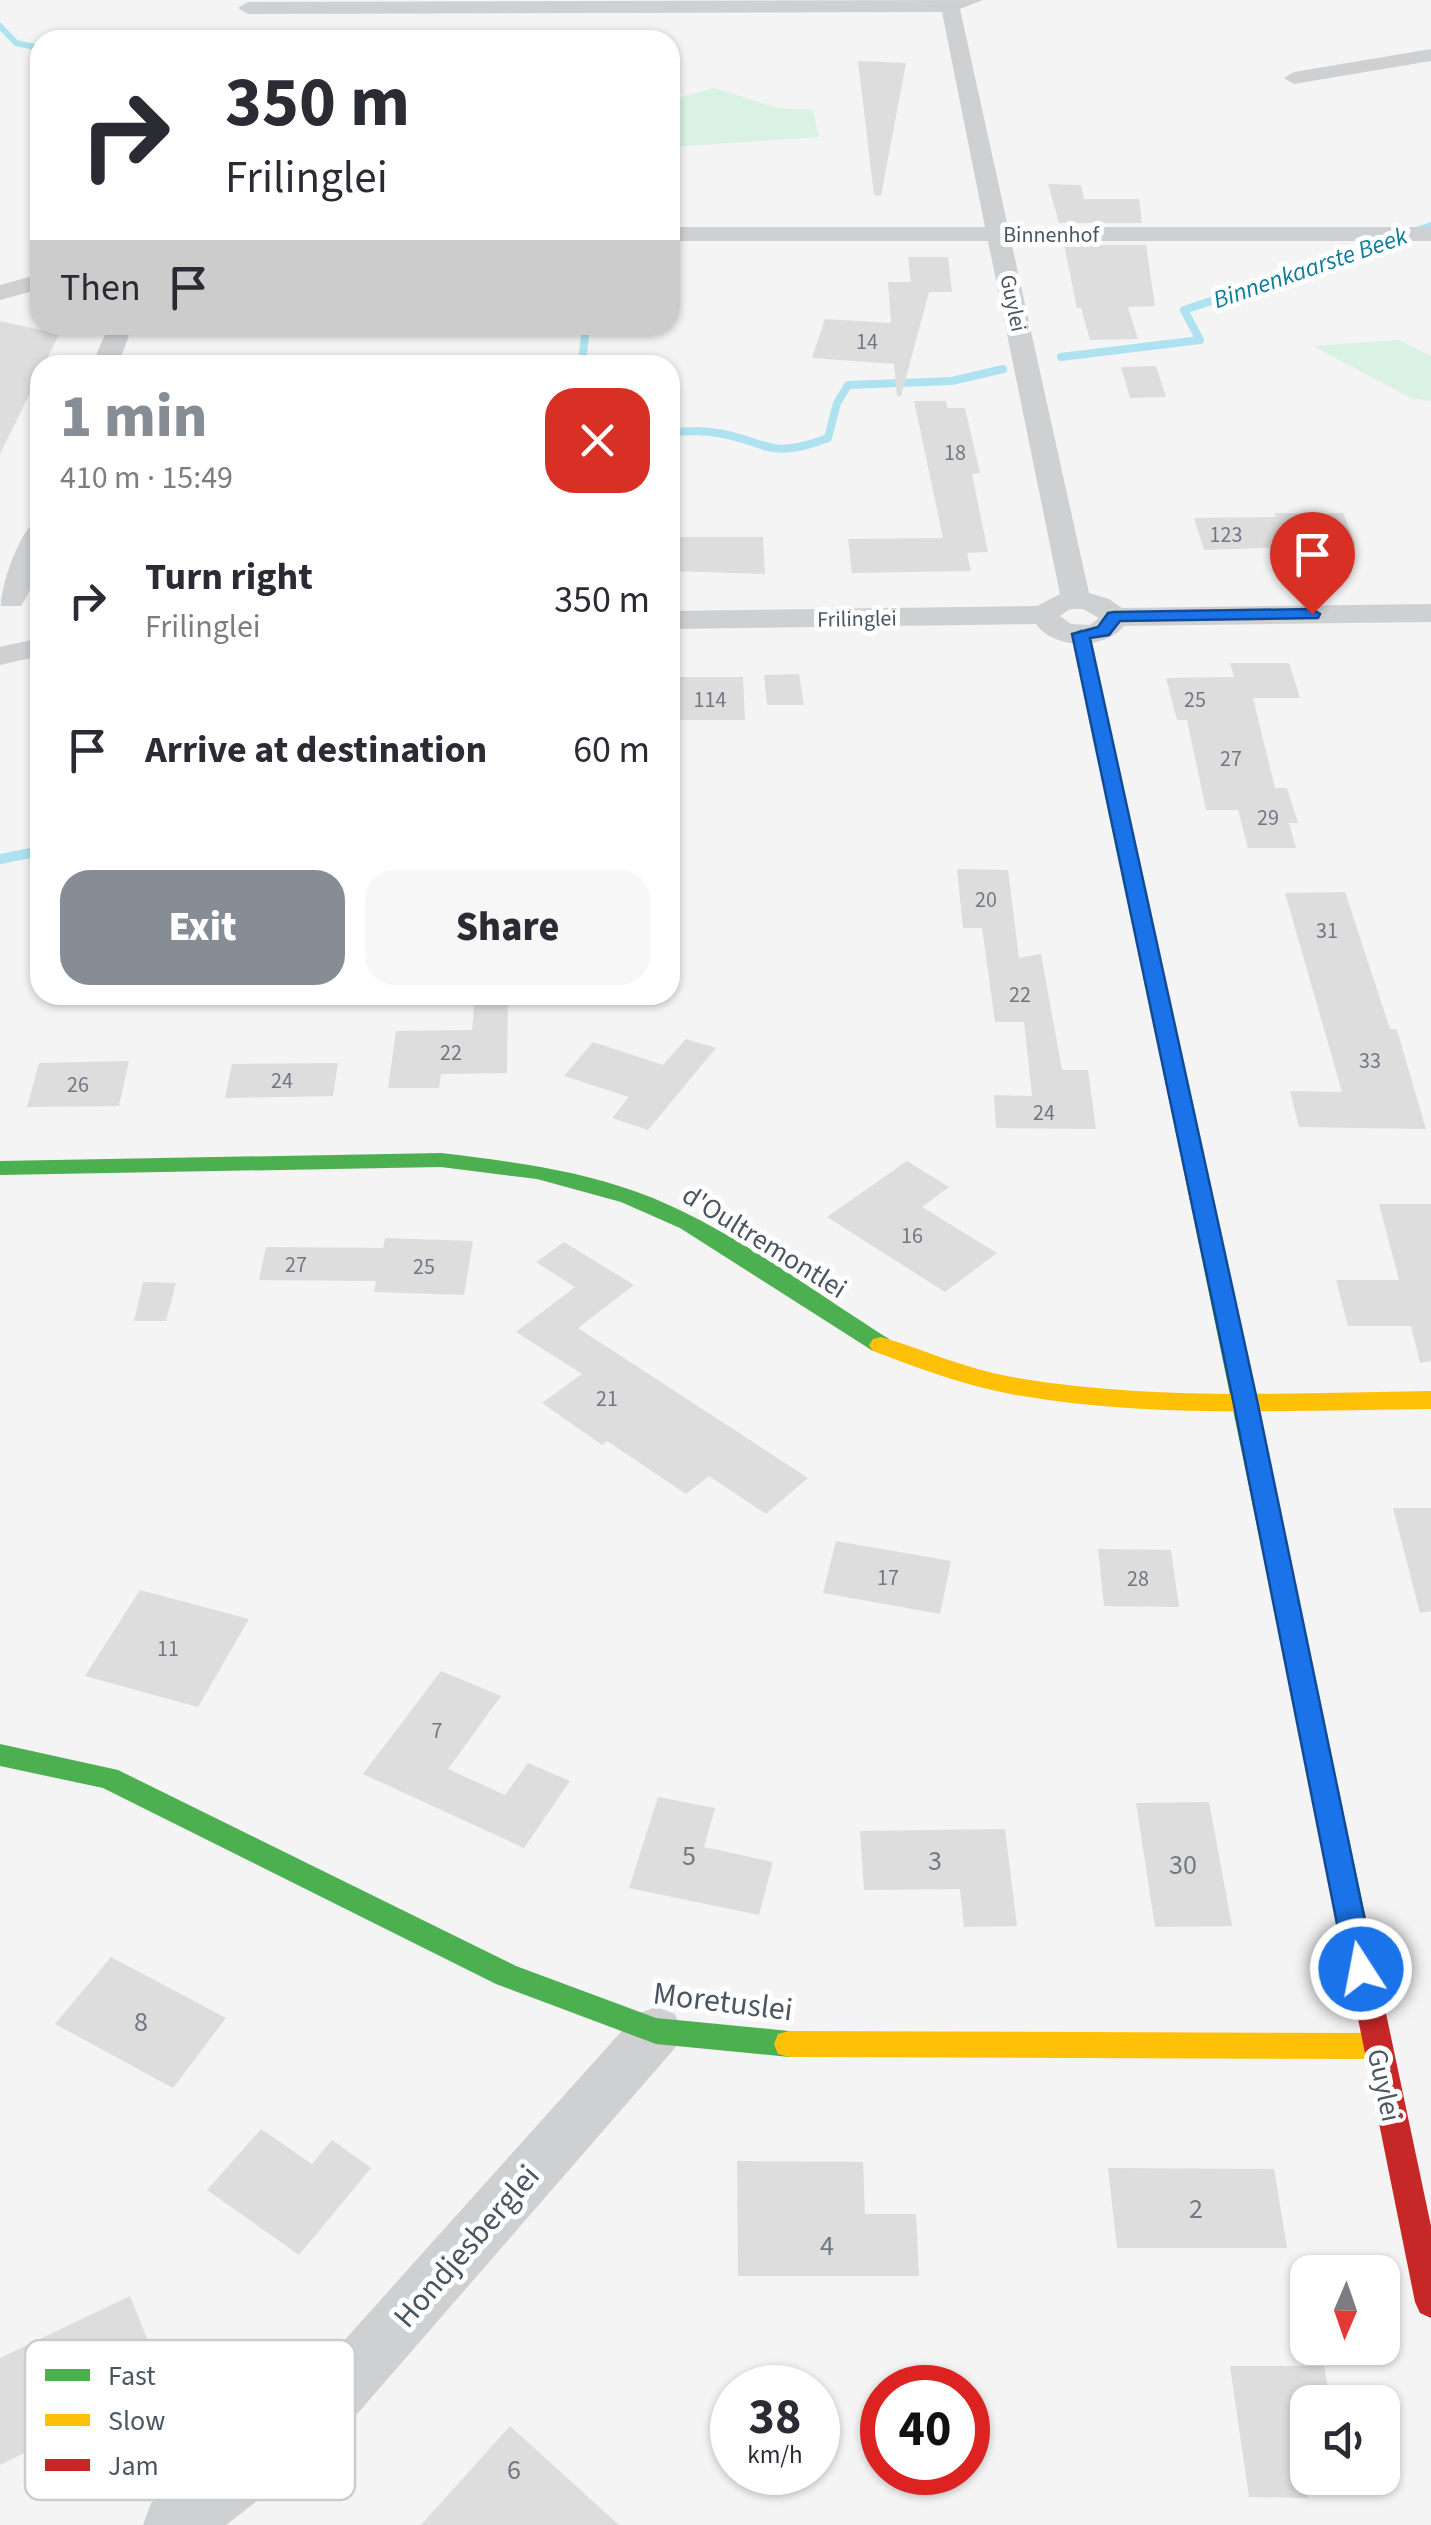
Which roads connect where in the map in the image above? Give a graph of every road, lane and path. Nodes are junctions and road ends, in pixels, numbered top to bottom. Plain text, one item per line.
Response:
1 (962, 3) edge
2 (247, 11) edge
3 (1431, 55) edge
4 (1294, 78) dead end
5 (680, 234) edge
6 (999, 234) junction
7 (1431, 234) edge
8 (30, 284) edge
9 (0, 292) edge
10 (30, 560) edge
11 (1076, 600) junction
12 (17, 601) edge
13 (1431, 612) edge
14 (1045, 615) junction
15 (1114, 616) junction
16 (680, 620) edge
17 (1081, 634) junction
18 (30, 649) edge
19 (0, 656) edge
20 (0, 1168) edge
21 (1245, 1400) junction
22 (1431, 1400) edge
23 (0, 1755) edge
24 (656, 2031) junction
25 (1376, 2046) junction
26 (1431, 2302) edge
27 (355, 2372) edge
28 (210, 2500) edge
29 (173, 2525) edge

1 - 2 street
1 - 6 street, Guylei
3 - 4 street
5 - 6 street, Binnenhof
6 - 7 street, Binnenhof
6 - 11 street, Guylei
8 - 9 street
10 - 12 street
11 - 14 street, Frilinglei
11 - 15 street
13 - 15 street
14 - 16 street, Frilinglei
14 - 17 street, Frilinglei
15 - 17 street
17 - 21 street, Guylei
18 - 19 street
20 - 21 street, d'Oultremontlei
21 - 22 street, d'Oultremontlei
21 - 25 street, Guylei
23 - 24 street, Moretuslei
24 - 25 street, Moretuslei
24 - 27 street, Hondjesberglei
25 - 26 street, Guylei
28 - 29 street, Hondjesberglei

